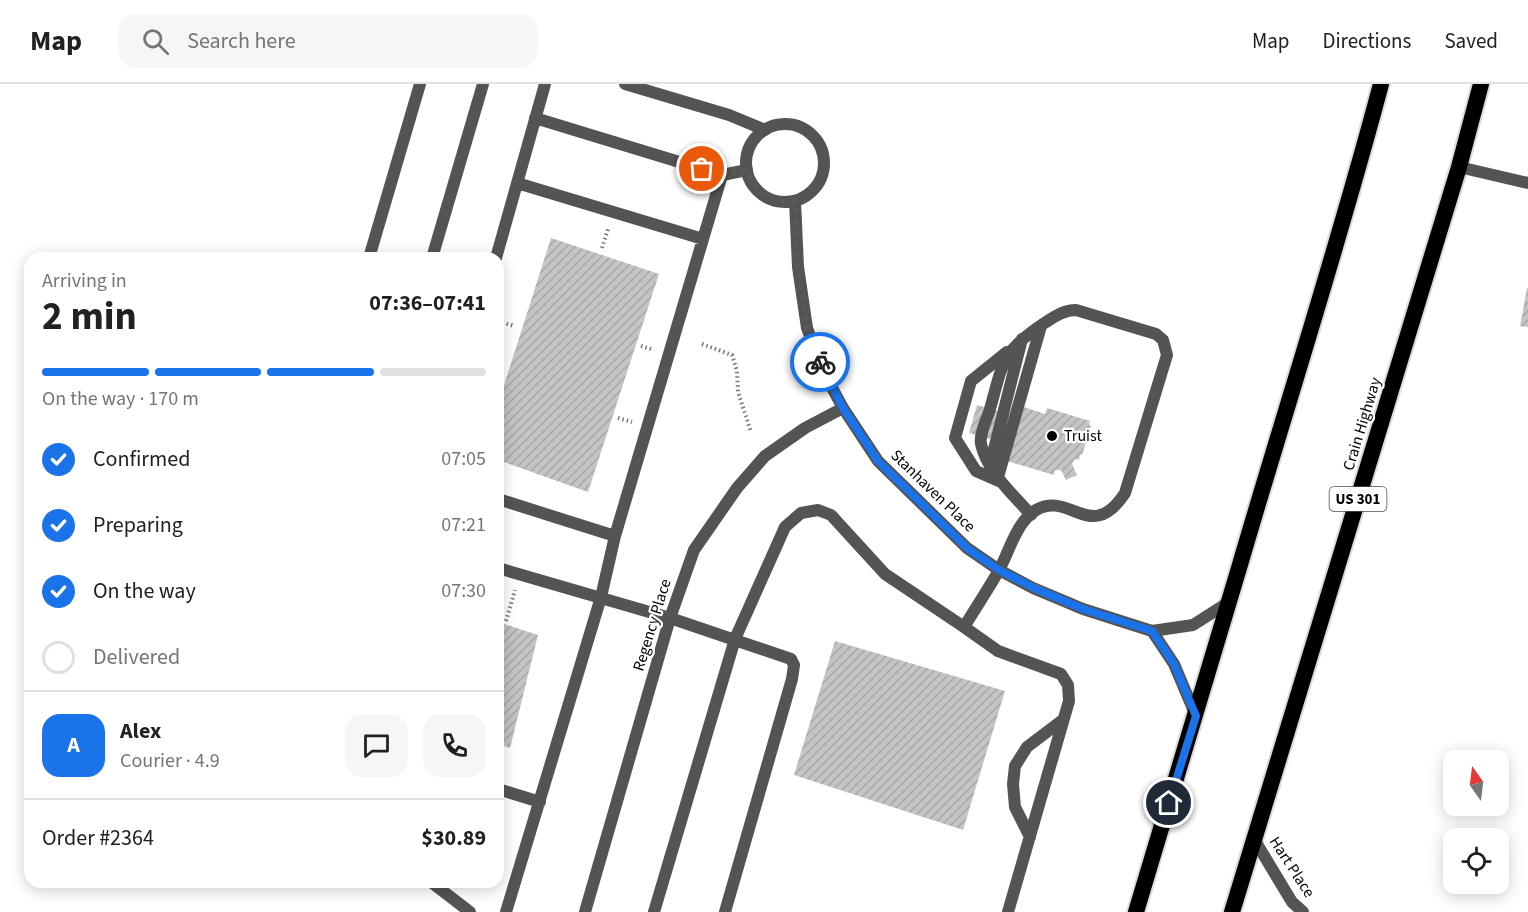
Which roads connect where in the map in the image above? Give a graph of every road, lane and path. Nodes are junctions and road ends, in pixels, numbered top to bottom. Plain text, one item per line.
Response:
1 (420, 84) edge
2 (483, 84) edge
3 (545, 84) edge
4 (625, 84) edge
5 (1381, 84) edge
6 (1481, 84) edge
7 (536, 118) junction
8 (765, 130) junction
9 (1459, 167) junction
10 (747, 170) junction
11 (722, 175) junction
12 (517, 183) junction
13 (1528, 183) edge
14 (795, 201) junction
15 (608, 229) dead end
16 (703, 239) junction
17 (602, 248) dead end
18 (371, 252) edge
19 (434, 252) edge
20 (498, 252) edge
21 (504, 323) edge
22 (514, 326) dead end
23 (1041, 326) junction
24 (1022, 338) junction
25 (702, 344) dead end
26 (1012, 347) junction
27 (843, 408) junction
28 (751, 432) dead end
29 (990, 465) junction
30 (1000, 480) junction
31 (504, 502) edge
32 (1031, 515) junction
33 (615, 536) junction
34 (504, 570) edge
35 (999, 570) junction
36 (520, 574) junction
37 (602, 597) junction
38 (1229, 602) junction
39 (670, 618) junction
40 (506, 621) dead end
41 (964, 627) junction
42 (1152, 631) junction
43 (735, 639) junction
44 (1196, 716) junction
45 (1064, 719) junction
46 (504, 791) edge
47 (540, 802) junction
48 (1030, 837) junction
49 (1254, 839) junction
50 (439, 888) edge
51 (470, 912) edge
52 (506, 912) edge
53 (585, 912) edge
54 (654, 912) edge
55 (725, 912) edge
56 (1008, 912) edge
57 (1136, 912) edge
58 (1232, 912) edge
59 (1303, 912) edge

1 - 18 street
2 - 19 street
3 - 7 street
4 - 8 street
5 - 38 highway
6 - 9 highway, Crain Highway / US 301
7 - 11 street
7 - 12 street
8 - 10 street
8 - 14 street
9 - 13 street
9 - 49 highway, Crain Highway / US 301
10 - 11 street
10 - 14 street
11 - 16 street
12 - 16 street
12 - 20 street
14 - 27 street, Stanhaven Place
15 - 17 path
16 - 33 street
21 - 22 path
23 - 24 street
23 - 30 street
23 - 32 street
24 - 26 street
24 - 29 street
25 - 28 path
26 - 29 street
26 - 30 street
27 - 35 street, Stanhaven Place
27 - 39 street, Regency Place
29 - 30 street
30 - 32 street
31 - 33 street
32 - 35 street
33 - 37 street
34 - 36 street
35 - 41 street
35 - 42 street, Stanhaven Place
36 - 37 street
36 - 40 path
37 - 39 street
37 - 47 street
38 - 42 street, Stanhaven Place
38 - 44 highway
39 - 43 street
39 - 53 street, Regency Place
41 - 43 street
41 - 45 street
42 - 44 street
43 - 54 street
43 - 55 street
44 - 57 highway
45 - 48 street
45 - 48 street
46 - 47 street
47 - 52 street
48 - 56 street
49 - 58 highway, Crain Highway / US 301
49 - 59 street, Hart Place
50 - 51 street

